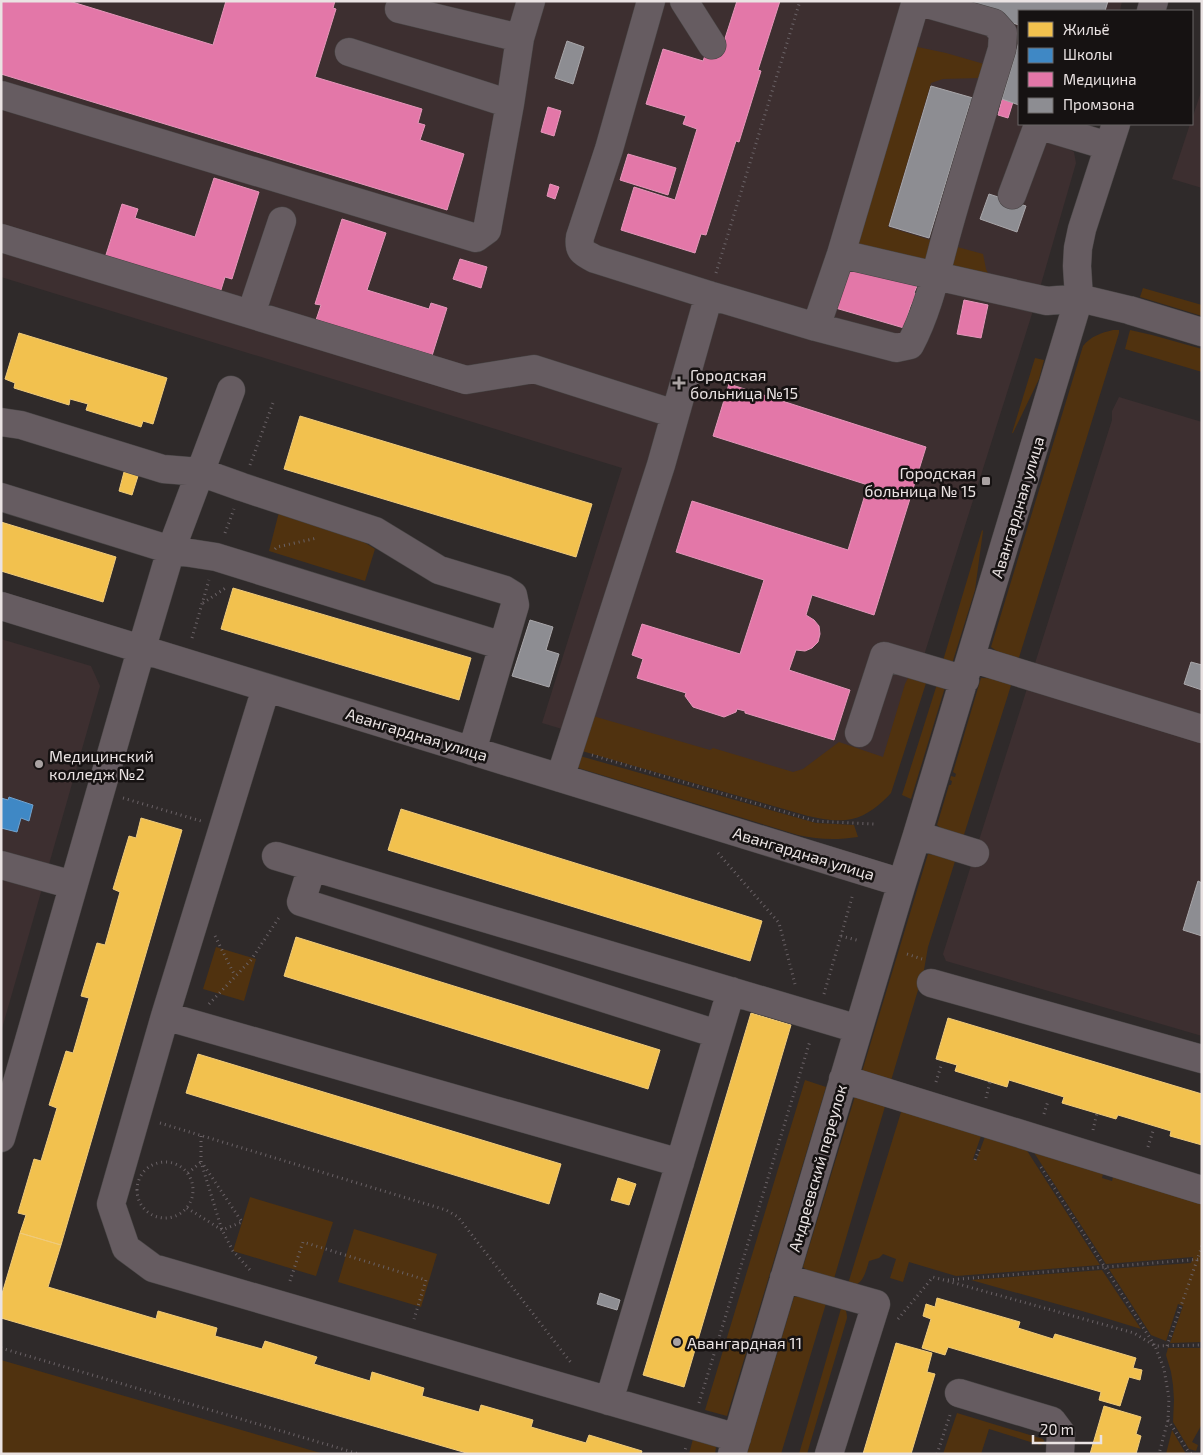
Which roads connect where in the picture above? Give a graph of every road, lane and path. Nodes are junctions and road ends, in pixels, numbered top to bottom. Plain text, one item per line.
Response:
1 (531, 1) edge
2 (652, 1) edge
3 (658, 1) edge
4 (684, 1) edge
5 (800, 1) edge
6 (917, 1) edge
7 (400, 9) dead end
8 (520, 38) junction
9 (712, 44) dead end
10 (349, 52) dead end
11 (1, 95) edge
12 (510, 104) junction
13 (1112, 135) edge
14 (609, 149) junction
15 (1012, 195) dead end
16 (282, 221) dead end
17 (1, 238) edge
18 (841, 254) junction
19 (936, 276) junction
20 (709, 295) junction
21 (1079, 298) junction
22 (251, 314) junction
23 (816, 327) junction
24 (1202, 332) edge
25 (231, 390) dead end
26 (675, 414) junction
27 (1, 422) edge
28 (200, 472) junction
29 (1, 497) edge
30 (321, 531) dead end
31 (171, 550) junction
32 (271, 553) dead end
33 (209, 579) dead end
34 (1, 606) edge
35 (190, 644) dead end
36 (503, 646) junction
37 (142, 649) junction
38 (968, 669) junction
39 (266, 688) junction
40 (1202, 729) edge
41 (859, 733) dead end
42 (570, 748) junction
43 (472, 751) junction
44 (560, 778) junction
45 (101, 792) junction
46 (874, 824) dead end
47 (223, 828) junction
48 (918, 835) junction
49 (716, 851) dead end
50 (975, 853) dead end
51 (276, 856) dead end
52 (312, 867) junction
53 (3, 872) edge
54 (902, 883) junction
55 (73, 885) junction
56 (854, 893) dead end
57 (841, 936) junction
58 (865, 942) dead end
59 (222, 949) dead end
60 (902, 953) dead end
61 (251, 960) dead end
62 (929, 972) joint
63 (235, 976) junction
64 (731, 990) junction
65 (219, 993) dead end
66 (810, 1014) junction
67 (165, 1016) junction
68 (858, 1029) junction
69 (717, 1034) junction
70 (1202, 1059) edge
71 (843, 1079) junction
72 (136, 1116) junction
73 (201, 1136) junction
74 (1, 1138) edge
75 (201, 1162) junction
76 (1038, 1162) dead end
77 (680, 1163) junction
78 (188, 1173) junction
79 (1202, 1190) edge
80 (187, 1208) junction
81 (222, 1230) junction
82 (1202, 1246) edge
83 (1200, 1259) edge
84 (1202, 1264) edge
85 (1105, 1266) junction
86 (294, 1270) dead end
87 (252, 1271) dead end
88 (933, 1277) dead end
89 (784, 1278) junction
90 (945, 1280) junction
91 (418, 1307) dead end
92 (1202, 1345) edge
93 (1155, 1346) junction
94 (1167, 1346) junction
95 (1, 1348) edge
96 (576, 1368) dead end
97 (959, 1393) joint
98 (609, 1401) junction
99 (1168, 1420) junction
100 (692, 1425) junction
101 (734, 1446) edge
102 (359, 1454) edge
103 (684, 1454) edge
104 (829, 1454) edge
105 (937, 1454) edge
106 (1060, 1454) edge
107 (1159, 1454) edge
108 (1192, 1454) edge

1 - 8 street
2 - 14 street
3 - 14 street
4 - 9 street
5 - 20 path
6 - 18 street
6 - 19 street
7 - 8 street
8 - 12 street
10 - 12 street
11 - 12 street
13 - 15 street
13 - 21 street
14 - 20 street
16 - 22 street
17 - 22 street
18 - 19 street
18 - 23 street
19 - 21 street
19 - 23 street
20 - 23 street
20 - 26 street
21 - 24 street
21 - 38 street, Авангардная улица
22 - 26 street
25 - 28 street
26 - 42 street
27 - 28 street
28 - 31 street
28 - 36 street
29 - 31 street
30 - 32 path
31 - 36 street
31 - 37 street
33 - 35 path
34 - 37 street, Авангардная улица
36 - 43 street
37 - 39 street, Авангардная улица
37 - 45 street
38 - 40 street
38 - 41 street
38 - 48 street, Авангардная улица
39 - 43 street, Авангардная улица
39 - 47 street
42 - 44 street
42 - 46 path
43 - 44 street, Авангардная улица
44 - 54 street, Авангардная улица
45 - 47 path
45 - 55 street
47 - 67 street
48 - 50 street
48 - 54 street, Авангардная улица
49 - 66 path
51 - 52 street
52 - 64 street
52 - 69 street
53 - 55 street
54 - 68 street, Андреевский переулок
55 - 74 street
56 - 57 path
57 - 58 path
57 - 66 path
59 - 63 path
60 - 62 path
61 - 63 path
62 - 70 street
63 - 65 path
64 - 66 street
64 - 69 street
66 - 68 street
66 - 100 path
67 - 72 street
67 - 77 street
68 - 71 street, Андреевский переулок
69 - 77 street
71 - 79 street
71 - 89 street, Андреевский переулок
72 - 73 path
72 - 98 street
73 - 75 path
73 - 96 path
75 - 78 path
75 - 81 path
75 - 81 path
76 - 85 path
77 - 98 street
78 - 80 path
78 - 80 path
80 - 81 path
81 - 87 path
82 - 83 path
83 - 84 path
83 - 85 path
83 - 94 path
85 - 90 path
85 - 93 path
86 - 91 path
88 - 90 path
89 - 101 street, Андреевский переулок
89 - 104 street
90 - 93 path
92 - 94 path
93 - 94 path
93 - 99 path
95 - 102 path
97 - 105 path
97 - 106 street
98 - 100 street
99 - 107 path
99 - 108 path
100 - 101 street
100 - 103 path

